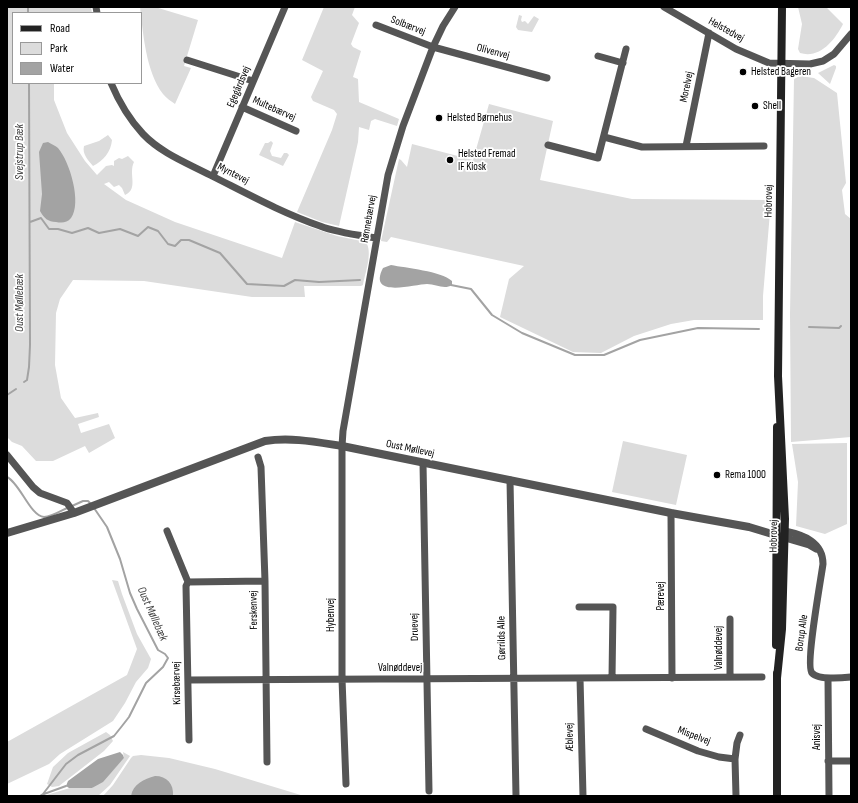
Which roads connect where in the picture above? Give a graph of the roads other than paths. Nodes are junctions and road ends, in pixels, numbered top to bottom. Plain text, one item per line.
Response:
1 (284, 7) edge
2 (455, 7) edge
3 (664, 7) edge
4 (782, 7) edge
5 (376, 25) dead end
6 (709, 33) junction
7 (851, 34) edge
8 (433, 47) junction
9 (626, 50) dead end
10 (598, 56) dead end
11 (187, 60) dead end
12 (623, 63) junction
13 (782, 64) junction
14 (547, 78) dead end
15 (253, 81) junction
16 (111, 84) edge
17 (242, 106) junction
18 (296, 131) dead end
19 (604, 137) junction
20 (548, 145) dead end
21 (686, 146) junction
22 (764, 146) dead end
23 (213, 176) junction
24 (377, 238) junction
25 (779, 394) junction
26 (342, 446) junction
27 (7, 455) edge
28 (258, 457) dead end
29 (423, 463) junction
30 (510, 480) junction
31 (74, 513) junction
32 (671, 513) junction
33 (167, 531) dead end
34 (776, 532) junction
35 (7, 533) edge
36 (785, 535) junction
37 (265, 581) junction
38 (188, 582) junction
39 (579, 607) dead end
40 (730, 619) dead end
41 (730, 677) junction
42 (762, 677) dead end
43 (851, 677) edge
44 (580, 678) junction
45 (612, 678) junction
46 (672, 678) junction
47 (777, 678) junction
48 (828, 678) junction
49 (342, 679) junction
50 (426, 679) junction
51 (514, 679) junction
52 (188, 680) junction
53 (267, 680) junction
54 (646, 729) dead end
55 (740, 735) dead end
56 (189, 740) dead end
57 (736, 758) junction
58 (828, 761) junction
59 (851, 761) edge
60 (267, 762) dead end
61 (346, 784) dead end
62 (429, 791) dead end
63 (516, 796) edge
64 (583, 796) edge
65 (736, 796) edge
66 (777, 796) edge
67 (829, 796) edge

1 - 15 street, Egegårdsvej
2 - 8 street, Rønnebærvej
3 - 6 street, Helstedvej
4 - 13 main road, Hobrovej
5 - 8 street, Solbærvej
6 - 13 street, Helstedvej
6 - 21 street, Morelvej
7 - 13 street, Helstedvej
8 - 14 street, Olivenvej
8 - 24 street, Rønnebærvej
9 - 12 street
10 - 12 street
11 - 15 street
12 - 19 street
13 - 25 main road, Hobrovej
15 - 17 street, Egegårdsvej
16 - 23 street, Myntevej
17 - 18 street, Multebærvej
17 - 23 street, Egegårdsvej
19 - 20 street
19 - 21 street
21 - 22 street
23 - 24 street, Myntevej
24 - 26 street, Rønnebærvej
25 - 34 main road, Hobrovej
25 - 36 main road, Hobrovej
26 - 29 street, Oust Møllevej
26 - 31 street, Oust Møllevej
26 - 49 street, Hybenvej
27 - 31 street
28 - 37 street, Ferskenvej
29 - 30 street, Oust Møllevej
29 - 50 street, Druevej
30 - 32 street, Oust Møllevej
30 - 51 street, Gørrilds Alle
31 - 35 street, Oust Møllevej
32 - 34 street, Oust Møllevej
32 - 46 street, Pærevej
33 - 38 street
34 - 36 street, Oust Møllevej
34 - 47 main road, Hobrovej
36 - 47 main road, Hobrovej
36 - 48 street, Borup Alle
37 - 38 street
37 - 53 street, Ferskenvej
38 - 52 street, Kirsebærvej
39 - 45 street
40 - 41 street, Valnøddevej
41 - 42 street, Valnøddevej
41 - 46 street, Valnøddevej
43 - 48 street, Borup Alle
44 - 45 street, Valnøddevej
44 - 51 street, Valnøddevej
44 - 64 street, Æblevej
45 - 46 street, Valnøddevej
47 - 66 main road, Hobrovej
48 - 58 street, Anisvej
49 - 50 street, Valnøddevej
49 - 53 street, Valnøddevej
49 - 61 street, Hybenvej
50 - 51 street, Valnøddevej
50 - 62 street, Druevej
51 - 63 street, Gørrilds Alle
52 - 53 street, Valnøddevej
52 - 56 street, Kirsebærvej
53 - 60 street, Ferskenvej
54 - 57 street, Mispelvej
55 - 57 street
57 - 65 street
58 - 59 street
58 - 67 street, Anisvej

